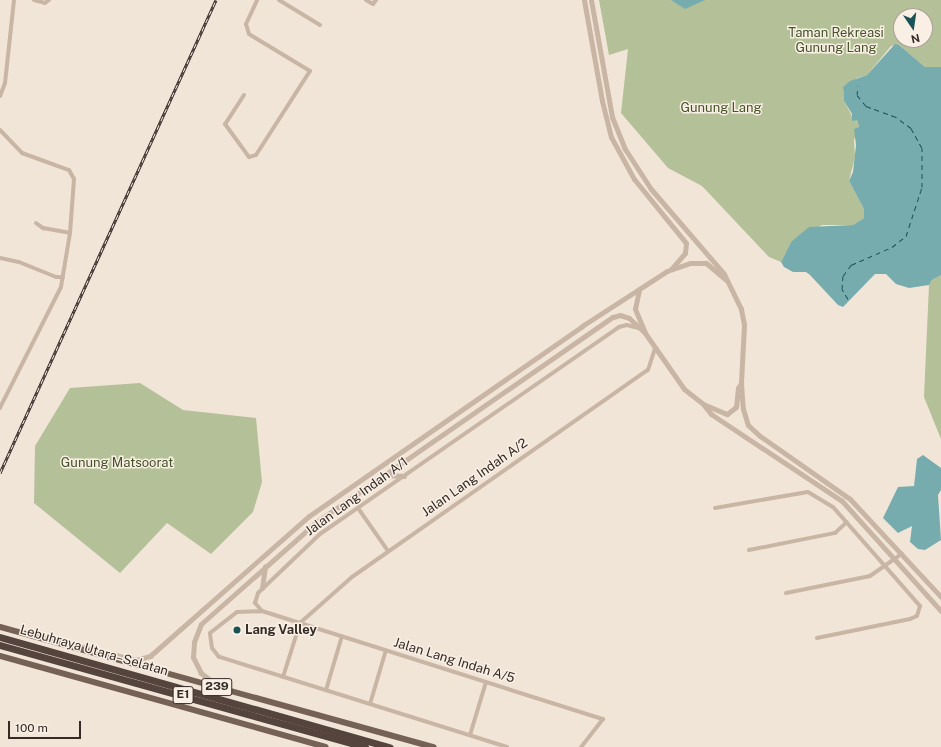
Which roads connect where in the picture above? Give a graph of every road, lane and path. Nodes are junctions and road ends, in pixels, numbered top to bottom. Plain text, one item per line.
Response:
1 (14, 0) edge
2 (34, 0) edge
3 (49, 0) edge
4 (257, 0) edge
5 (279, 0) edge
6 (366, 0) edge
7 (376, 0) edge
8 (584, 0) edge
9 (591, 0) edge
10 (320, 25) dead end
11 (244, 94) dead end
12 (0, 96) edge
13 (0, 130) edge
14 (36, 223) dead end
15 (70, 232) junction
16 (0, 258) edge
17 (671, 269) junction
18 (63, 277) junction
19 (726, 280) junction
20 (639, 290) junction
21 (638, 328) junction
22 (645, 333) junction
23 (655, 348) junction
24 (742, 383) junction
25 (703, 404) junction
26 (0, 408) edge
27 (382, 475) junction
28 (404, 476) junction
29 (358, 508) junction
30 (715, 508) dead end
31 (847, 522) junction
32 (749, 550) dead end
33 (388, 551) junction
34 (902, 554) junction
35 (896, 560) junction
36 (886, 565) junction
37 (265, 566) junction
38 (262, 588) junction
39 (786, 593) dead end
40 (941, 597) edge
41 (941, 611) edge
42 (262, 612) junction
43 (300, 624) junction
44 (0, 627) edge
45 (342, 636) junction
46 (0, 637) edge
47 (817, 638) dead end
48 (0, 645) edge
49 (68, 646) junction
50 (386, 650) junction
51 (0, 656) edge
52 (284, 677) junction
53 (486, 682) junction
54 (221, 688) junction
55 (326, 690) junction
56 (370, 704) junction
57 (470, 735) junction
58 (326, 747) edge
59 (365, 747) edge
60 (390, 747) edge
61 (434, 747) edge
62 (507, 747) edge
63 (581, 747) edge

1 - 12 street
2 - 3 street
4 - 11 street
5 - 10 street
6 - 7 street
8 - 17 street
9 - 19 street
13 - 15 street
14 - 15 street
15 - 18 street
16 - 18 street
17 - 19 street
17 - 20 street
18 - 26 street
19 - 24 street
20 - 22 street
20 - 49 street
21 - 22 street, Jalan Lang Indah A/1
21 - 27 street, Jalan Lang Indah A/1
21 - 28 street, Jalan Lang Indah A/1
22 - 23 street
23 - 25 street
23 - 33 street, Jalan Lang Indah A/2
24 - 25 street
24 - 34 street
25 - 35 street
27 - 28 street
27 - 37 street, Jalan Lang Indah A/1
28 - 29 street, Jalan Lang Indah A/1
29 - 33 street
29 - 38 street, Jalan Lang Indah A/1
30 - 31 street
31 - 32 street
31 - 36 street
33 - 43 street, Jalan Lang Indah A/2
34 - 35 street
34 - 40 street
35 - 36 street
35 - 41 street
36 - 39 street
36 - 47 street
37 - 38 street
37 - 54 street, Jalan Lang Indah A/1
38 - 42 street
42 - 43 street, Jalan Lang Indah A/5
42 - 52 street
43 - 45 street, Jalan Lang Indah A/5
43 - 52 street
44 - 49 main road, 239
45 - 50 street, Jalan Lang Indah A/5
45 - 55 street
46 - 60 highway, Lebuhraya Utara–Selatan / E1
48 - 59 highway, Lebuhraya Utara–Selatan / E1
49 - 54 main road, 239
50 - 53 street, Jalan Lang Indah A/5
50 - 56 street
51 - 58 main road
52 - 55 street
53 - 57 street
53 - 63 street, Jalan Lang Indah A/5
54 - 61 main road, 239
55 - 56 street
56 - 57 street
57 - 62 street

